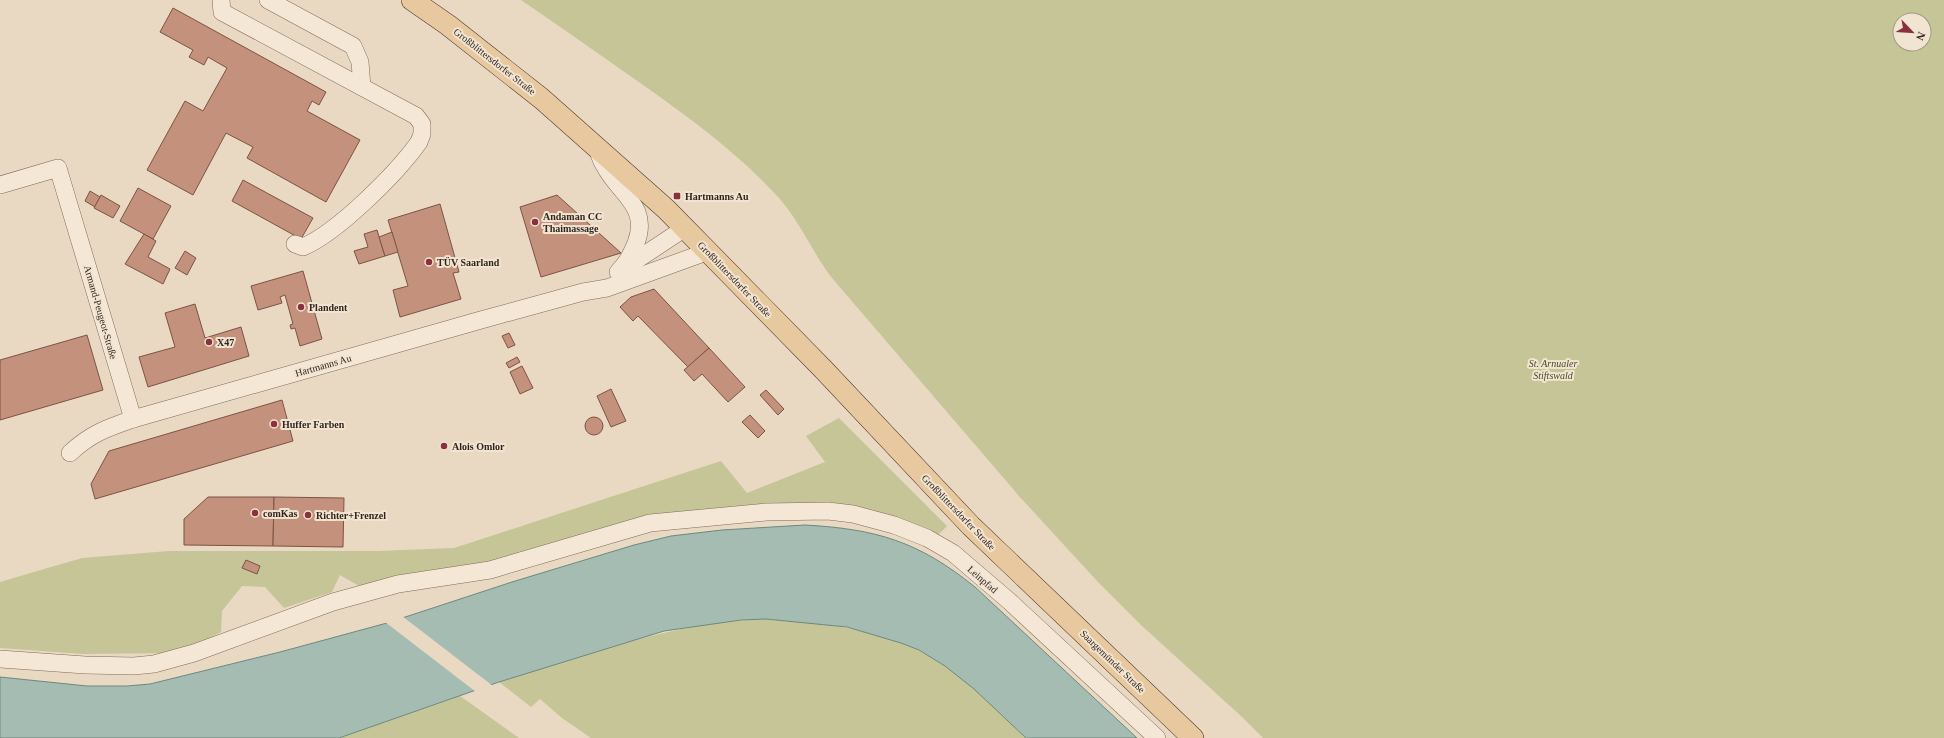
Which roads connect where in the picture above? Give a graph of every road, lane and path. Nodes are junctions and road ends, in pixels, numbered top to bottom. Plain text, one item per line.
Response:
1 (222, 0) edge
2 (268, 0) edge
3 (412, 0) edge
4 (362, 87) junction
5 (596, 147) junction
6 (0, 185) edge
7 (685, 228) junction
8 (295, 244) dead end
9 (709, 251) junction
10 (618, 272) junction
11 (583, 292) junction
12 (133, 419) junction
13 (70, 453) dead end
14 (1032, 585) joint
15 (0, 659) edge
16 (1157, 738) edge
17 (1193, 738) edge

1 - 4 street
2 - 4 street
3 - 5 main road, Großblittersdorfer Straße
4 - 8 street
5 - 7 main road, Großblittersdorfer Straße
5 - 10 street, Hartmanns Au
6 - 12 street, Armand-Peugeot-Straße
7 - 9 main road, Großblittersdorfer Straße
7 - 10 street, Hartmanns Au
9 - 11 street, Hartmanns Au
9 - 14 main road, Großblittersdorfer Straße
10 - 11 street, Hartmanns Au
11 - 12 street, Hartmanns Au
12 - 13 street, Hartmanns Au
14 - 17 main road, Saargemünder Straße
15 - 16 street, Leinpfad

